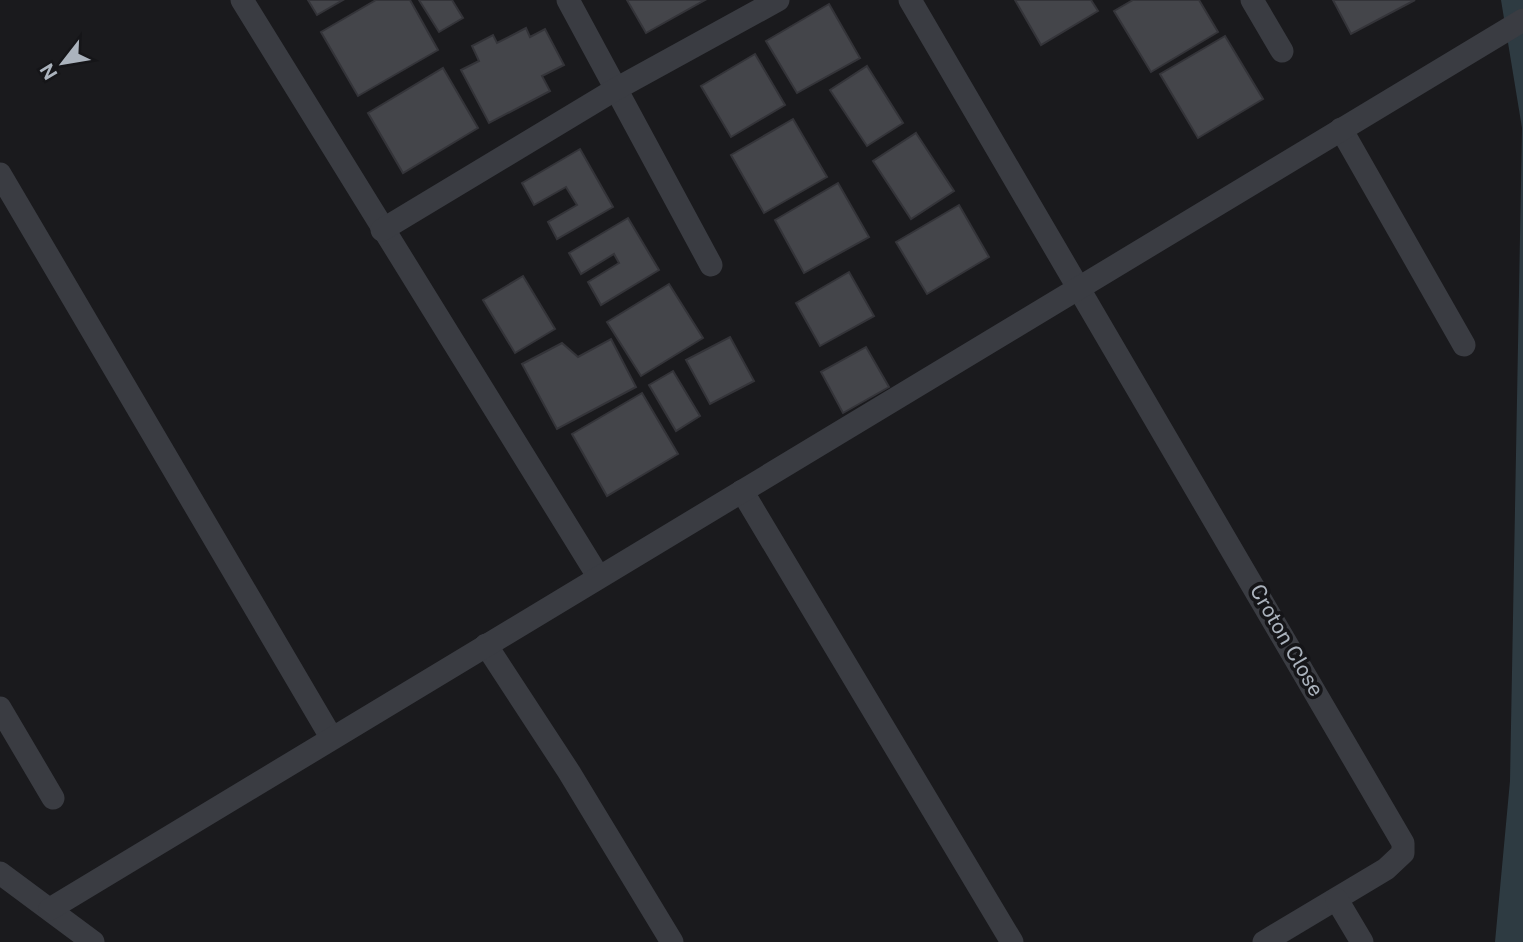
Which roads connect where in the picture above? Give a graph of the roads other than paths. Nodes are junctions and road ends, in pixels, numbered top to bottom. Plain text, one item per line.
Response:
1 (242, 0) edge
2 (568, 0) edge
3 (778, 0) edge
4 (910, 0) edge
5 (1252, 0) edge
6 (1523, 20) edge
7 (1282, 51) dead end
8 (616, 89) junction
9 (1340, 129) junction
10 (0, 174) edge
11 (382, 230) junction
12 (711, 265) dead end
13 (1079, 286) junction
14 (1464, 345) dead end
15 (742, 491) junction
16 (598, 576) junction
17 (486, 645) junction
18 (0, 708) edge
19 (331, 737) junction
20 (53, 798) dead end
21 (0, 873) edge
22 (1337, 900) junction
23 (50, 909) junction
24 (93, 942) edge
25 (672, 942) edge
26 (1012, 942) edge
27 (1264, 942) edge
28 (1362, 942) edge

1 - 11 street
2 - 8 street
3 - 8 street
4 - 13 street, Croton Close
5 - 7 street
6 - 9 street
8 - 11 street
8 - 12 street
9 - 13 street
9 - 14 street
10 - 19 street
11 - 16 street
13 - 15 street
13 - 22 street, Croton Close
15 - 16 street
15 - 26 street
16 - 17 street
17 - 19 street
17 - 25 street
18 - 20 street
19 - 23 street
21 - 23 street
22 - 27 street, Croton Close
22 - 28 street
23 - 24 street

